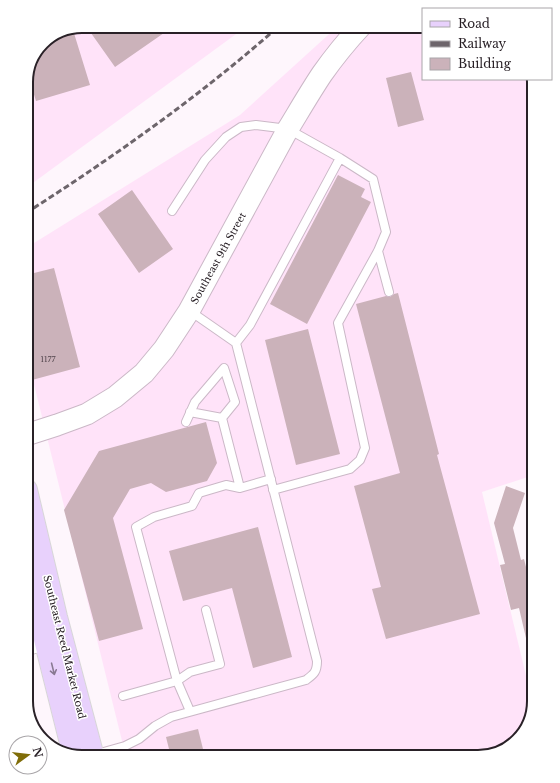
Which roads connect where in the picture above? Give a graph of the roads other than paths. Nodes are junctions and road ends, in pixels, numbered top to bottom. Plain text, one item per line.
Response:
1 (355, 33) edge
2 (288, 129) junction
3 (340, 158) junction
4 (172, 211) dead end
5 (378, 251) junction
6 (389, 292) dead end
7 (189, 311) junction
8 (236, 343) junction
9 (190, 412) junction
10 (222, 418) junction
11 (186, 422) dead end
12 (33, 433) edge
13 (271, 479) junction
14 (240, 488) junction
15 (273, 490) junction
16 (33, 520) edge
17 (206, 610) dead end
18 (33, 620) edge
19 (36, 644) edge
20 (176, 681) junction
21 (123, 696) dead end
22 (190, 711) junction
23 (83, 750) edge
24 (85, 750) edge
25 (109, 750) edge

1 - 2 street, Southeast 9th Street
2 - 3 lane
2 - 4 lane
2 - 7 street, Southeast 9th Street
3 - 5 lane
3 - 8 lane
5 - 6 lane
5 - 15 lane
7 - 8 lane
7 - 12 street, Southeast 9th Street
8 - 13 lane
9 - 10 lane
9 - 10 lane
9 - 11 lane
10 - 14 lane
13 - 14 lane
13 - 15 lane
14 - 20 lane
15 - 22 lane
16 - 24 main road, Southeast Reed Market Road
17 - 20 lane
18 - 19 main road, Southeast Reed Market Road
19 -> 23 main road, Southeast Reed Market Road
20 - 21 lane
20 - 22 lane
22 - 25 lane

